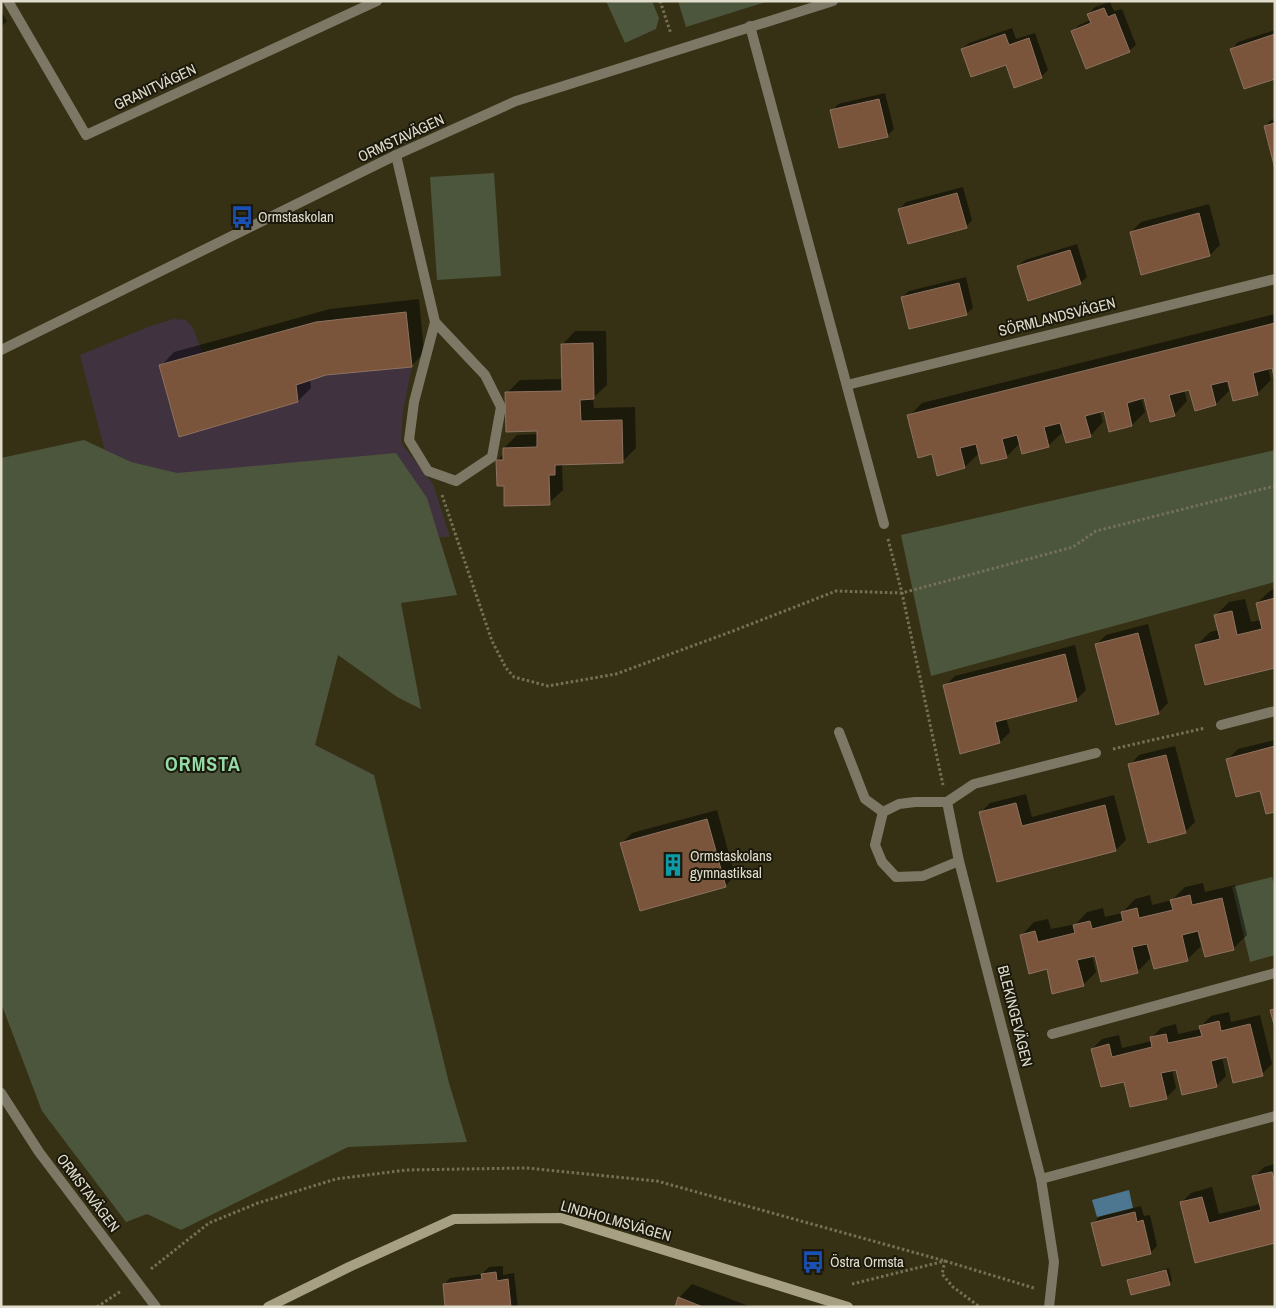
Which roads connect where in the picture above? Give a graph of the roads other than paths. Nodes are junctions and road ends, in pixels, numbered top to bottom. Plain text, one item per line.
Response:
1 (8, 1) edge
2 (377, 1) edge
3 (833, 1) edge
4 (750, 26) junction
5 (396, 155) junction
6 (1275, 279) edge
7 (435, 322) junction
8 (1, 350) edge
9 (847, 385) junction
10 (884, 524) road end
11 (1275, 711) edge
12 (1221, 725) road end
13 (840, 732) dead end
14 (1096, 753) road end
15 (947, 802) junction
16 (884, 812) junction
17 (959, 861) junction
18 (1275, 973) edge
19 (1052, 1034) dead end
20 (1, 1093) edge
21 (1275, 1116) edge
22 (1041, 1179) junction
23 (156, 1307) edge
24 (268, 1307) edge
25 (848, 1307) edge
26 (1049, 1307) edge

1 - 2 street, GRANITVÄGEN
3 - 4 street, ORMSTAVÄGEN
4 - 5 street, ORMSTAVÄGEN
4 - 9 street
5 - 7 street
5 - 8 street, ORMSTAVÄGEN
6 - 9 street, SÖRMLANDSVÄGEN
7 - 7 street
9 - 10 street
11 - 12 street
13 - 16 street
14 - 15 street
15 - 16 street
15 - 17 street, BLEKINGEVÄGEN
16 - 17 street
17 - 22 street, BLEKINGEVÄGEN
18 - 19 street
20 - 23 street, ORMSTAVÄGEN
21 - 22 street
22 - 26 street, BLEKINGEVÄGEN
24 - 25 main road, LINDHOLMSVÄGEN

